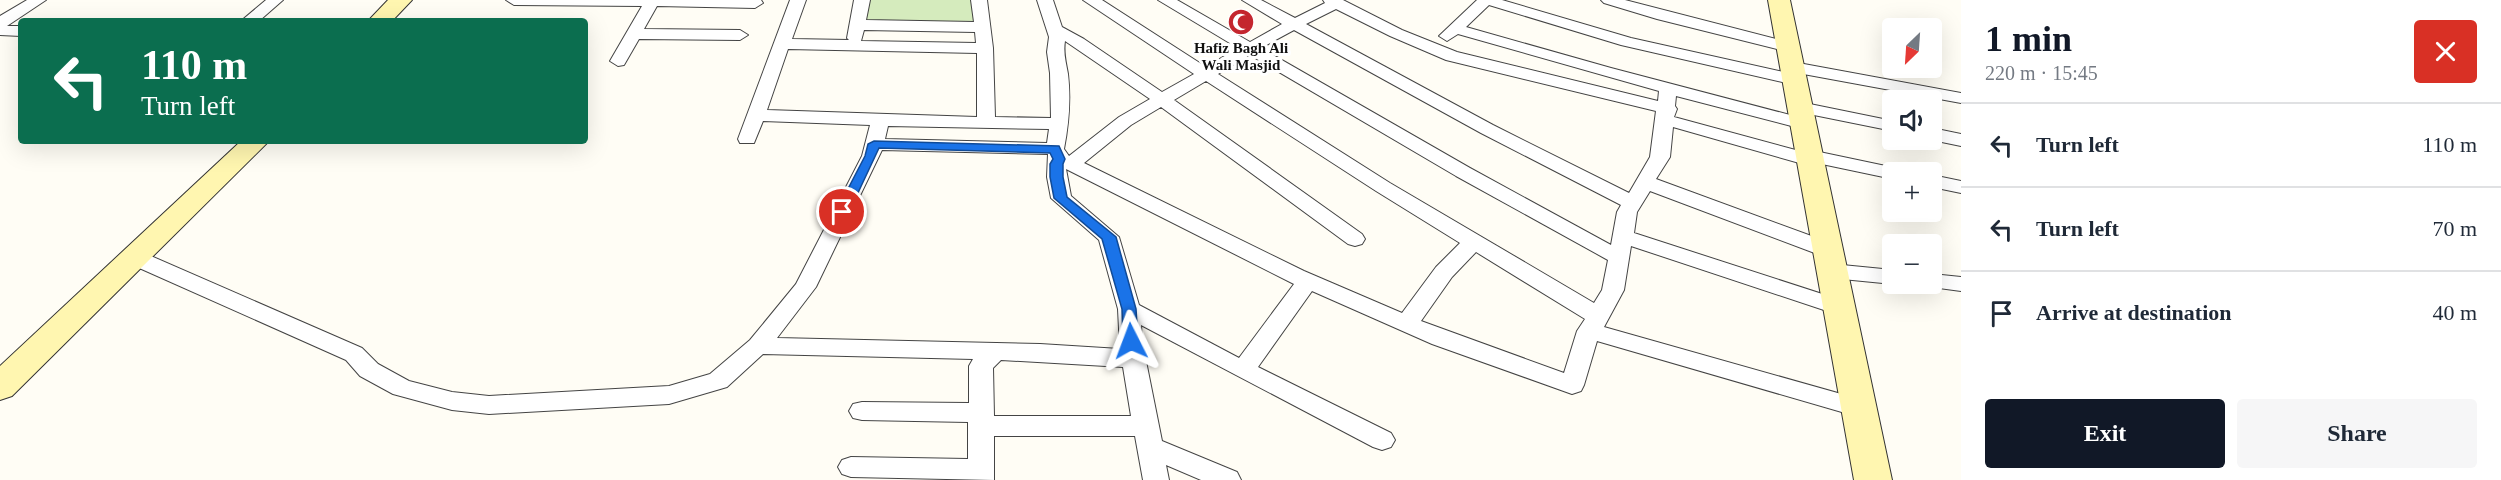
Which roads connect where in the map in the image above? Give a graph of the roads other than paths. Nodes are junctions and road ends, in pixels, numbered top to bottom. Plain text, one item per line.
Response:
1 (38, 0) edge
2 (275, 0) edge
3 (401, 0) edge
4 (514, 0) edge
5 (798, 0) edge
6 (862, 0) edge
7 (979, 0) edge
8 (1045, 0) edge
9 (1091, 0) edge
10 (1167, 0) edge
11 (1250, 0) edge
12 (1486, 0) edge
13 (1492, 0) edge
14 (1609, 0) edge
15 (1779, 0) edge
16 (624, 1) edge
17 (652, 2) junction
18 (1339, 2) edge
19 (755, 3) dead end
20 (253, 18) edge
21 (382, 18) edge
22 (0, 23) edge
23 (1294, 24) junction
24 (857, 25) junction
25 (982, 27) junction
26 (1054, 29) junction
27 (1457, 29) junction
28 (0, 30) edge
29 (18, 31) edge
30 (634, 34) junction
31 (741, 36) dead end
32 (783, 44) junction
33 (853, 45) junction
34 (985, 48) junction
35 (1431, 48) junction
36 (1251, 49) junction
37 (618, 61) dead end
38 (1206, 74) junction
39 (1796, 85) junction
40 (1961, 98) edge
41 (1162, 100) junction
42 (1667, 106) junction
43 (757, 115) junction
44 (880, 120) junction
45 (1882, 121) edge
46 (986, 123) junction
47 (1060, 124) junction
48 (1942, 136) edge
49 (747, 139) dead end
50 (1961, 140) edge
51 (253, 144) edge
52 (874, 144) junction
53 (1062, 157) junction
54 (1810, 158) junction
55 (1882, 171) edge
56 (1645, 182) junction
57 (1942, 183) edge
58 (1961, 187) edge
59 (1633, 203) junction
60 (1355, 239) dead end
61 (1474, 241) junction
62 (1620, 246) junction
63 (136, 258) junction
64 (1830, 260) junction
65 (1882, 274) edge
66 (1308, 281) junction
67 (1942, 282) edge
68 (1961, 284) edge
69 (1839, 308) junction
70 (1129, 309) junction
71 (1406, 324) junction
72 (1594, 324) junction
73 (758, 346) junction
74 (995, 351) junction
75 (1134, 359) junction
76 (1243, 370) junction
77 (0, 387) edge
78 (1859, 408) junction
79 (862, 411) dead end
80 (980, 419) junction
81 (1148, 437) junction
82 (1382, 440) dead end
83 (850, 467) dead end
84 (981, 475) edge
85 (1156, 480) edge
86 (1228, 480) edge
87 (1874, 480) edge

1 - 22 street
2 - 20 street
3 - 21 street
4 - 16 street
5 - 32 street
6 - 24 street
7 - 25 street
8 - 26 street
9 - 38 street
10 - 36 street
11 - 23 street
12 - 27 street
13 - 39 street
14 - 39 street
15 - 39 street
16 - 17 street
17 - 19 street
17 - 30 street
18 - 23 street
18 - 35 street
23 - 36 street
23 - 59 street
24 - 25 street
24 - 33 street
25 - 34 street
26 - 41 street
26 - 47 street
27 - 35 street
27 - 42 street
28 - 29 street
30 - 31 street
30 - 37 street
32 - 33 street
32 - 43 street
33 - 34 street
34 - 46 street
35 - 42 street
36 - 38 street
36 - 62 street
38 - 41 street
38 - 61 street
39 - 40 street
39 - 42 street
39 - 45 street
39 - 54 street
41 - 53 street
41 - 60 street
42 - 54 street
42 - 56 street
43 - 44 street
43 - 49 street
44 - 46 street
44 - 52 street
46 - 47 street
47 - 53 street
48 - 50 street
51 - 63 street
52 - 53 street
52 - 73 street
53 - 66 street
53 - 70 street
54 - 55 street
54 - 64 street
56 - 59 street
56 - 64 street
57 - 58 street
59 - 62 street
61 - 71 street
61 - 72 street
62 - 69 street
62 - 72 street
63 - 73 street
63 - 77 street
64 - 65 street
64 - 69 street
66 - 71 street
66 - 76 street
67 - 68 street
69 - 78 street
70 - 75 street
70 - 76 street
71 - 72 street
72 - 78 street
73 - 74 street
74 - 75 street
74 - 80 street
75 - 81 street
76 - 82 street
78 - 87 street
79 - 80 street
80 - 81 street
80 - 84 street
81 - 85 street
81 - 86 street
83 - 84 street

